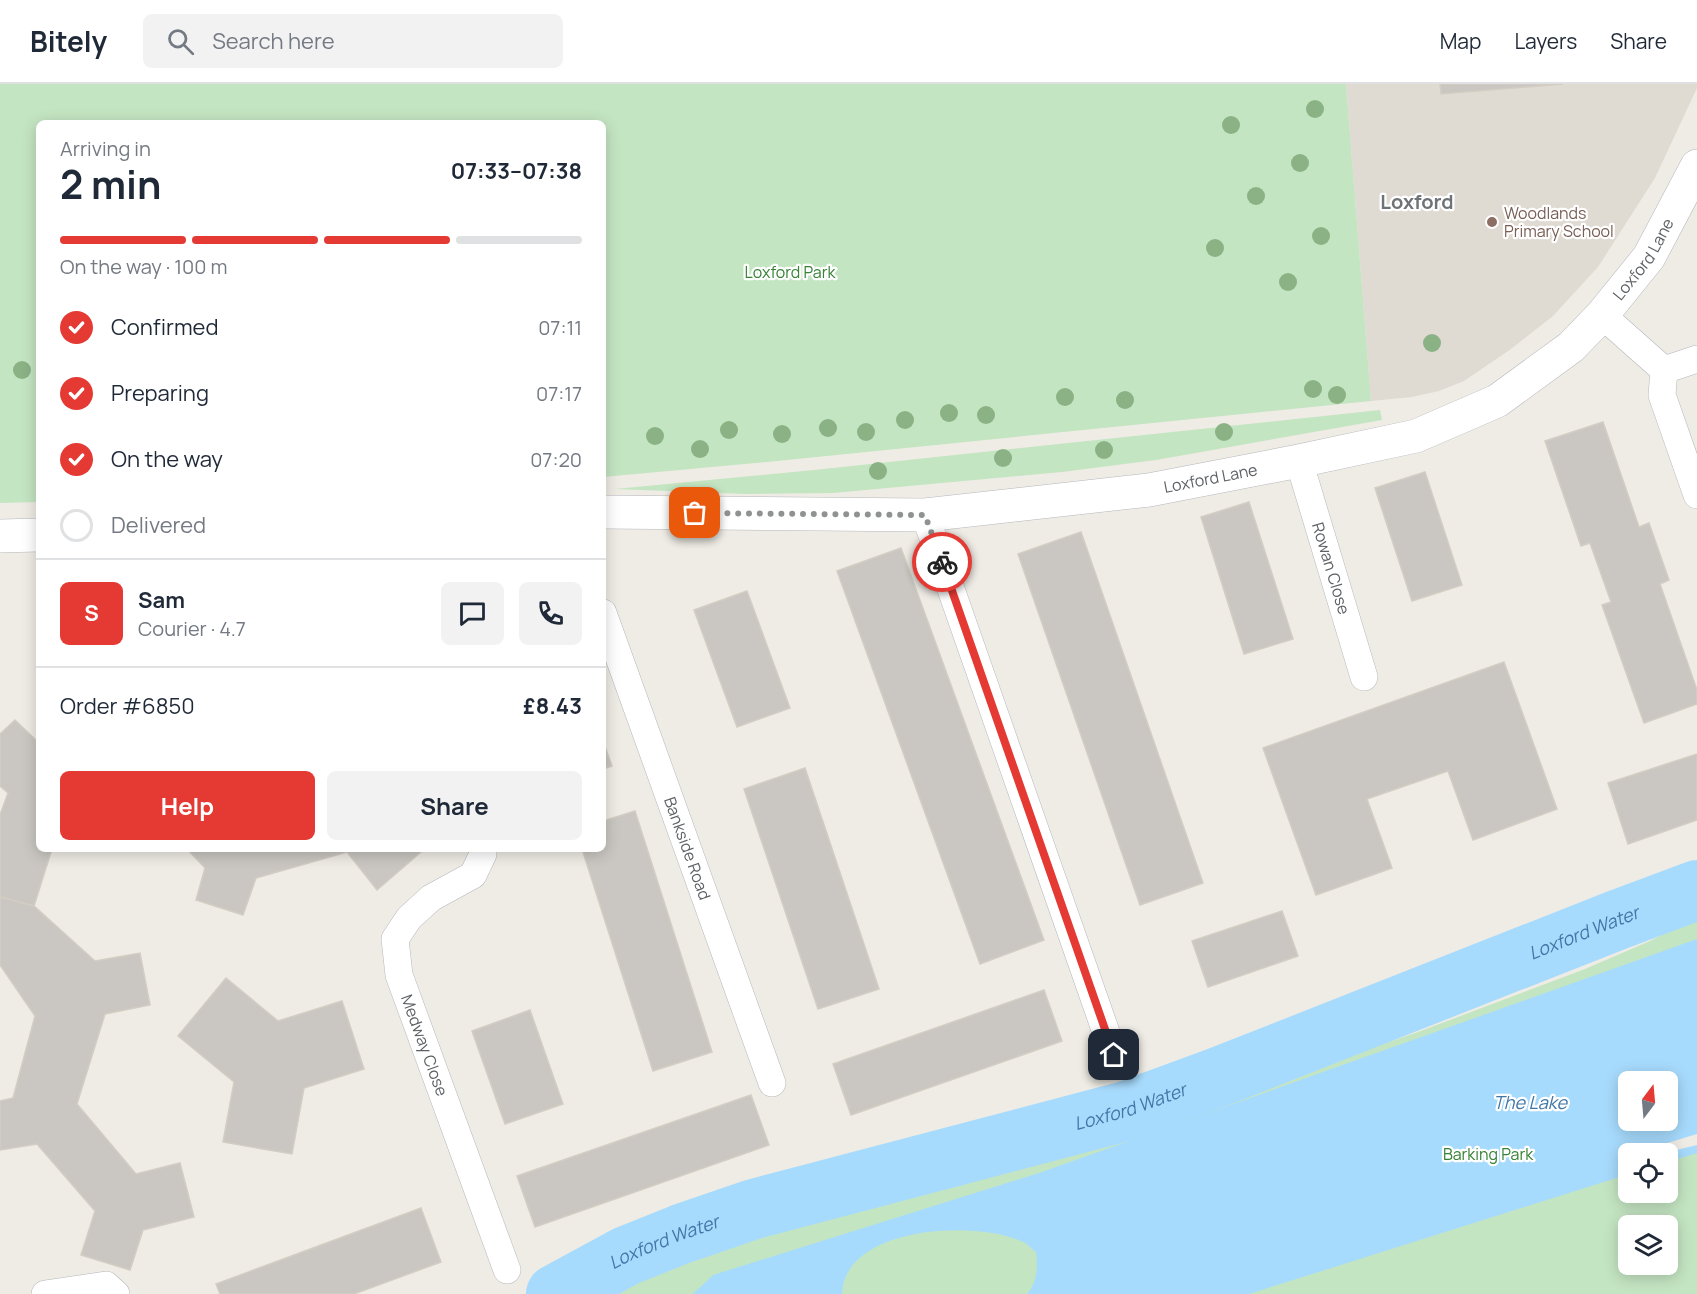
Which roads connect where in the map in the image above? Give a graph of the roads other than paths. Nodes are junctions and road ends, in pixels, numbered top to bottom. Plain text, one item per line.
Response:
1 (1697, 166) edge
2 (1602, 315) junction
3 (1697, 359) edge
4 (1664, 370) junction
5 (1299, 461) junction
6 (1697, 495) edge
7 (606, 512) edge
8 (925, 515) junction
9 (36, 535) edge
10 (0, 536) edge
11 (606, 621) edge
12 (1364, 677) dead end
13 (483, 852) edge
14 (1114, 1055) dead end
15 (772, 1083) dead end
16 (507, 1270) dead end
17 (45, 1294) edge
18 (116, 1294) edge

1 - 2 street, Loxford Lane
2 - 4 street
2 - 5 street, Loxford Lane
3 - 4 street
4 - 6 street
5 - 8 street, Loxford Lane
5 - 12 street, Rowan Close
7 - 8 street, Loxford Lane
8 - 14 street
9 - 10 street
11 - 15 street, Bankside Road
13 - 16 street, Medway Close
17 - 18 street

